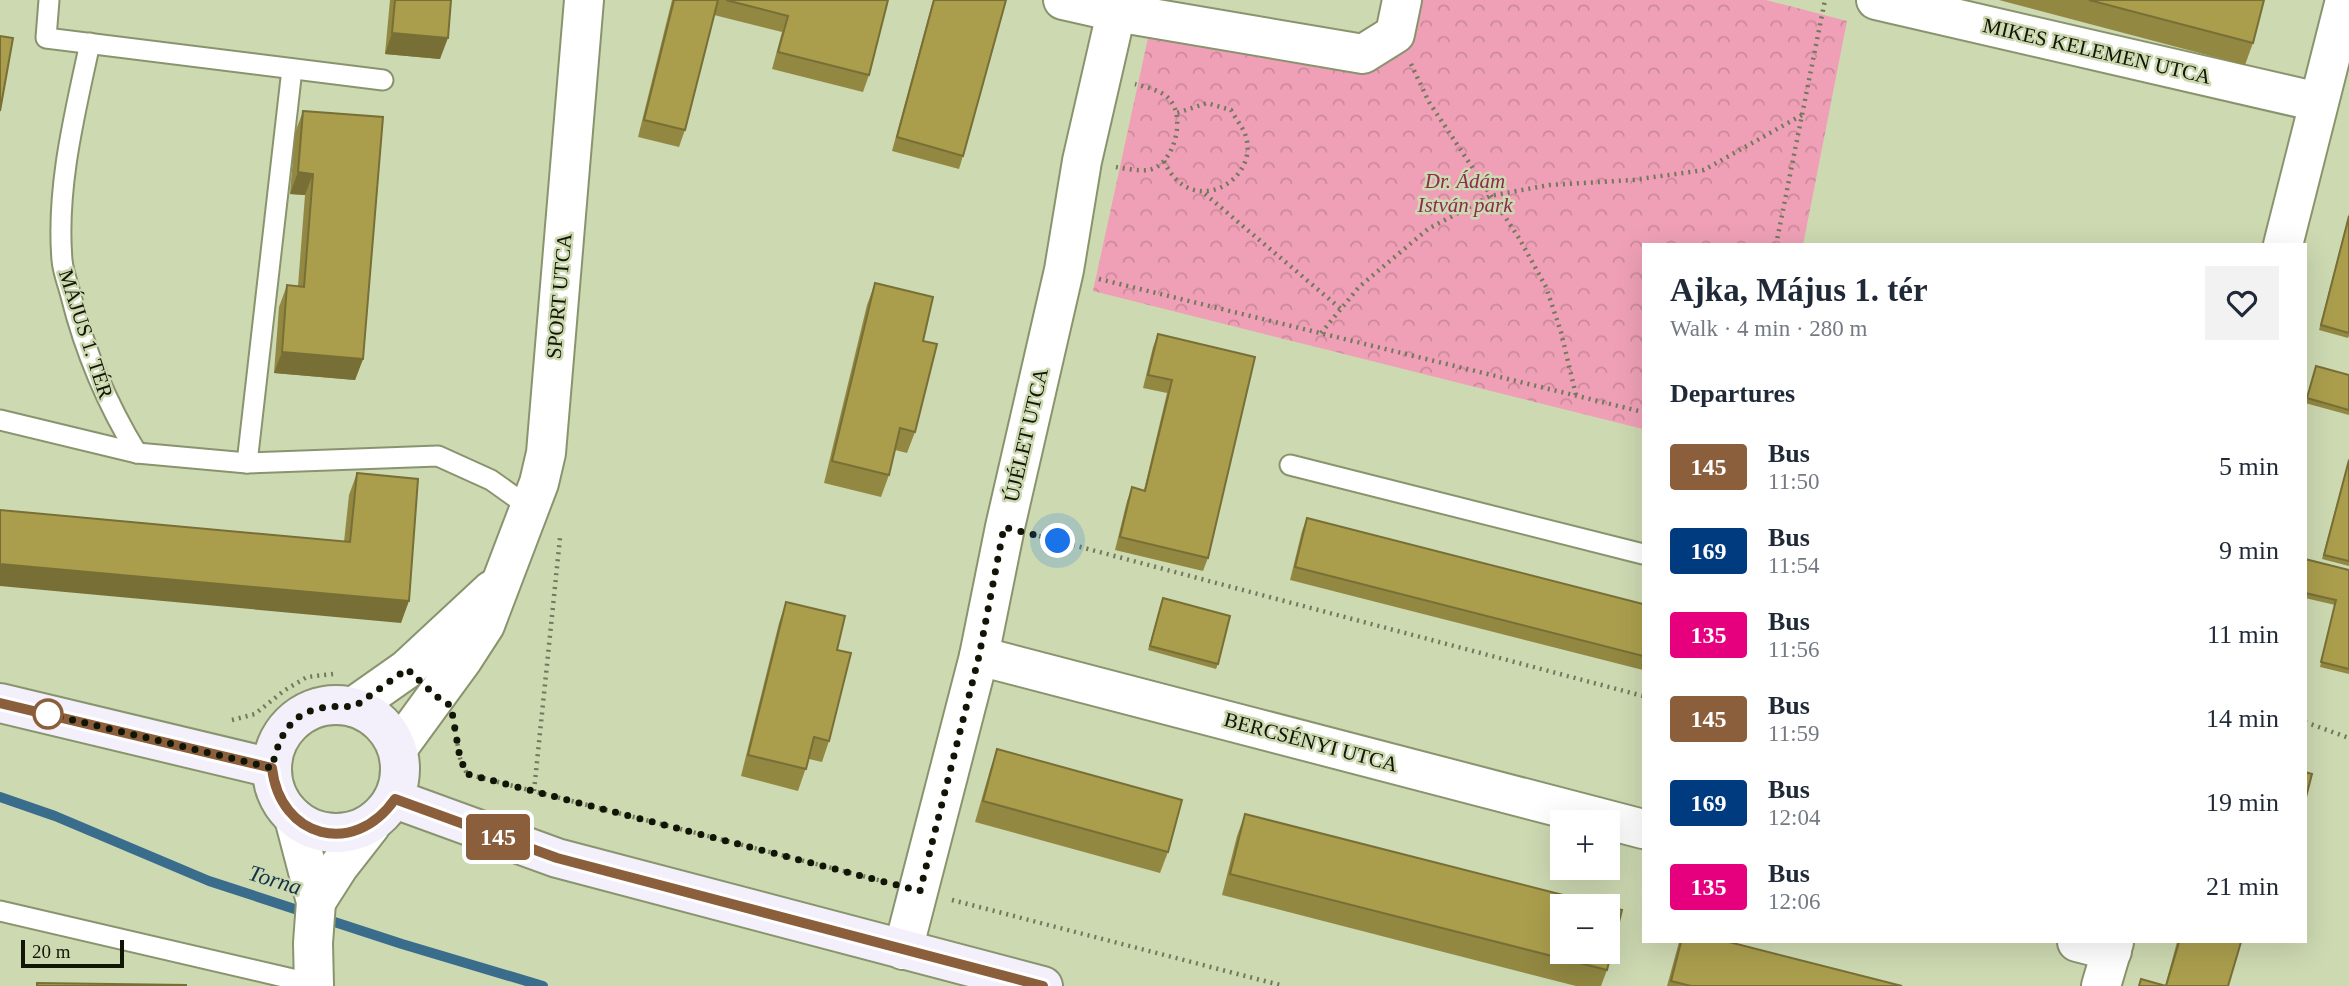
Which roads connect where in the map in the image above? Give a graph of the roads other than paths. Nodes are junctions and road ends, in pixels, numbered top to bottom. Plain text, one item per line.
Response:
1 (50, 0) edge
2 (584, 0) edge
3 (1063, 0) edge
4 (1876, 0) edge
5 (2345, 0) edge
6 (1118, 6) edge
7 (1399, 17) edge
8 (90, 43) junction
9 (292, 69) junction
10 (383, 80) dead end
11 (2318, 102) junction
12 (2283, 243) edge
13 (0, 420) edge
14 (137, 453) junction
15 (247, 463) junction
16 (1290, 465) dead end
17 (529, 507) junction
18 (1642, 554) edge
19 (499, 584) junction
20 (979, 656) junction
21 (347, 690) junction
22 (0, 703) edge
23 (398, 748) junction
24 (272, 768) junction
25 (383, 812) junction
26 (294, 818) junction
27 (1642, 829) edge
28 (316, 902) junction
29 (0, 911) edge
30 (902, 950) junction
31 (314, 985) edge
32 (1043, 986) edge

1 - 8 lane
2 - 17 street, SPORT UTCA
3 - 6 street
4 - 11 street, MIKES KELEMEN UTCA
5 - 11 street
6 - 7 street
6 - 20 street, ÚJÉLET UTCA
8 - 9 lane
8 - 14 lane, MÁJUS 1. TÉR
9 - 10 lane
9 - 15 lane
11 - 12 street
13 - 14 lane
14 - 15 lane
15 - 17 lane
16 - 18 lane
17 - 19 street, SPORT UTCA
19 - 21 street, SPORT UTCA
19 - 23 street, SPORT UTCA
20 - 27 street, BERCSÉNYI UTCA
20 - 30 street, ÚJÉLET UTCA
21 - 23 main road
21 - 24 main road
22 - 24 main road
23 - 25 main road
24 - 26 main road
25 - 26 main road
25 - 28 street
25 - 30 main road
26 - 28 street
28 - 31 street
29 - 31 lane
30 - 32 main road

